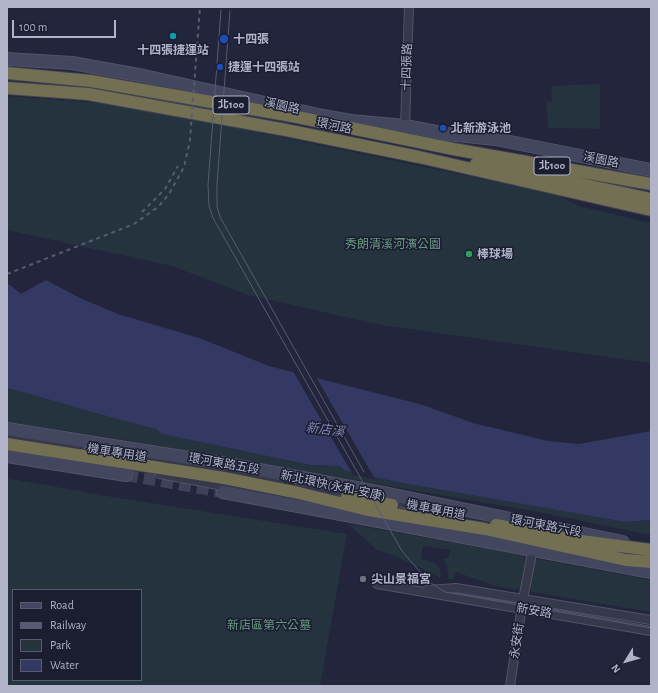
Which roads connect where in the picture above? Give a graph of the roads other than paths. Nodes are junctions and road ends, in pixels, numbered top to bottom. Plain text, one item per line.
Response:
1 (409, 7) edge
2 (7, 58) edge
3 (7, 73) edge
4 (7, 88) edge
5 (42, 90) junction
6 (7, 92) edge
7 (405, 126) junction
8 (453, 149) junction
9 (419, 157) junction
10 (651, 170) edge
11 (581, 182) junction
12 (651, 184) edge
13 (651, 193) edge
14 (651, 199) edge
15 (651, 210) edge
16 (7, 429) edge
17 (7, 436) edge
18 (7, 440) edge
19 (7, 444) edge
20 (7, 449) edge
21 (7, 456) edge
22 (126, 475) tunnel mouth
23 (223, 492) tunnel mouth
24 (440, 505) joint
25 (450, 533) junction
26 (506, 535) junction
27 (486, 540) junction
28 (533, 549) junction
29 (651, 550) edge
30 (626, 560) junction
31 (651, 562) edge
32 (651, 568) edge
33 (651, 572) edge
34 (377, 584) dead end
35 (416, 591) junction
36 (523, 599) junction
37 (522, 609) junction
38 (651, 620) edge
39 (651, 631) edge
40 (510, 686) edge

1 - 7 street, 十四張路
2 - 7 main road, 溪園路
3 - 8 highway, 環河路 / 北100
4 - 5 highway, 環河路 / 北100
5 - 6 highway
5 - 9 highway, 環河路 / 北100
7 - 10 main road, 溪園路
8 - 11 highway
8 - 12 highway, 環河路 / 北100
9 - 11 highway
9 - 15 highway, 環河路 / 北100
11 - 13 highway
11 - 14 highway
16 - 24 main road, 環河東路五段
17 - 29 street, 機車專用道
18 - 29 highway, 新北環快(永和-安康)
19 - 26 highway, 新北環快(永和-安康)
20 - 25 street, 機車專用道
21 - 22 main road
23 - 25 main road
24 - 29 main road, 環河東路六段
25 - 27 main road
26 - 27 highway
26 - 30 highway, 新北環快(永和-安康)
27 - 28 main road, 環河東路六段
28 - 33 main road, 環河東路六段
28 - 36 street, 永安街
30 - 31 highway, 新北環快(永和-安康)
30 - 32 highway
34 - 35 street, 新安路
35 - 36 street, 新安路
35 - 37 street, 新安路
36 - 37 street, 永安街
36 - 38 street, 新安路
37 - 39 street, 新安路
37 - 40 street, 永安街

